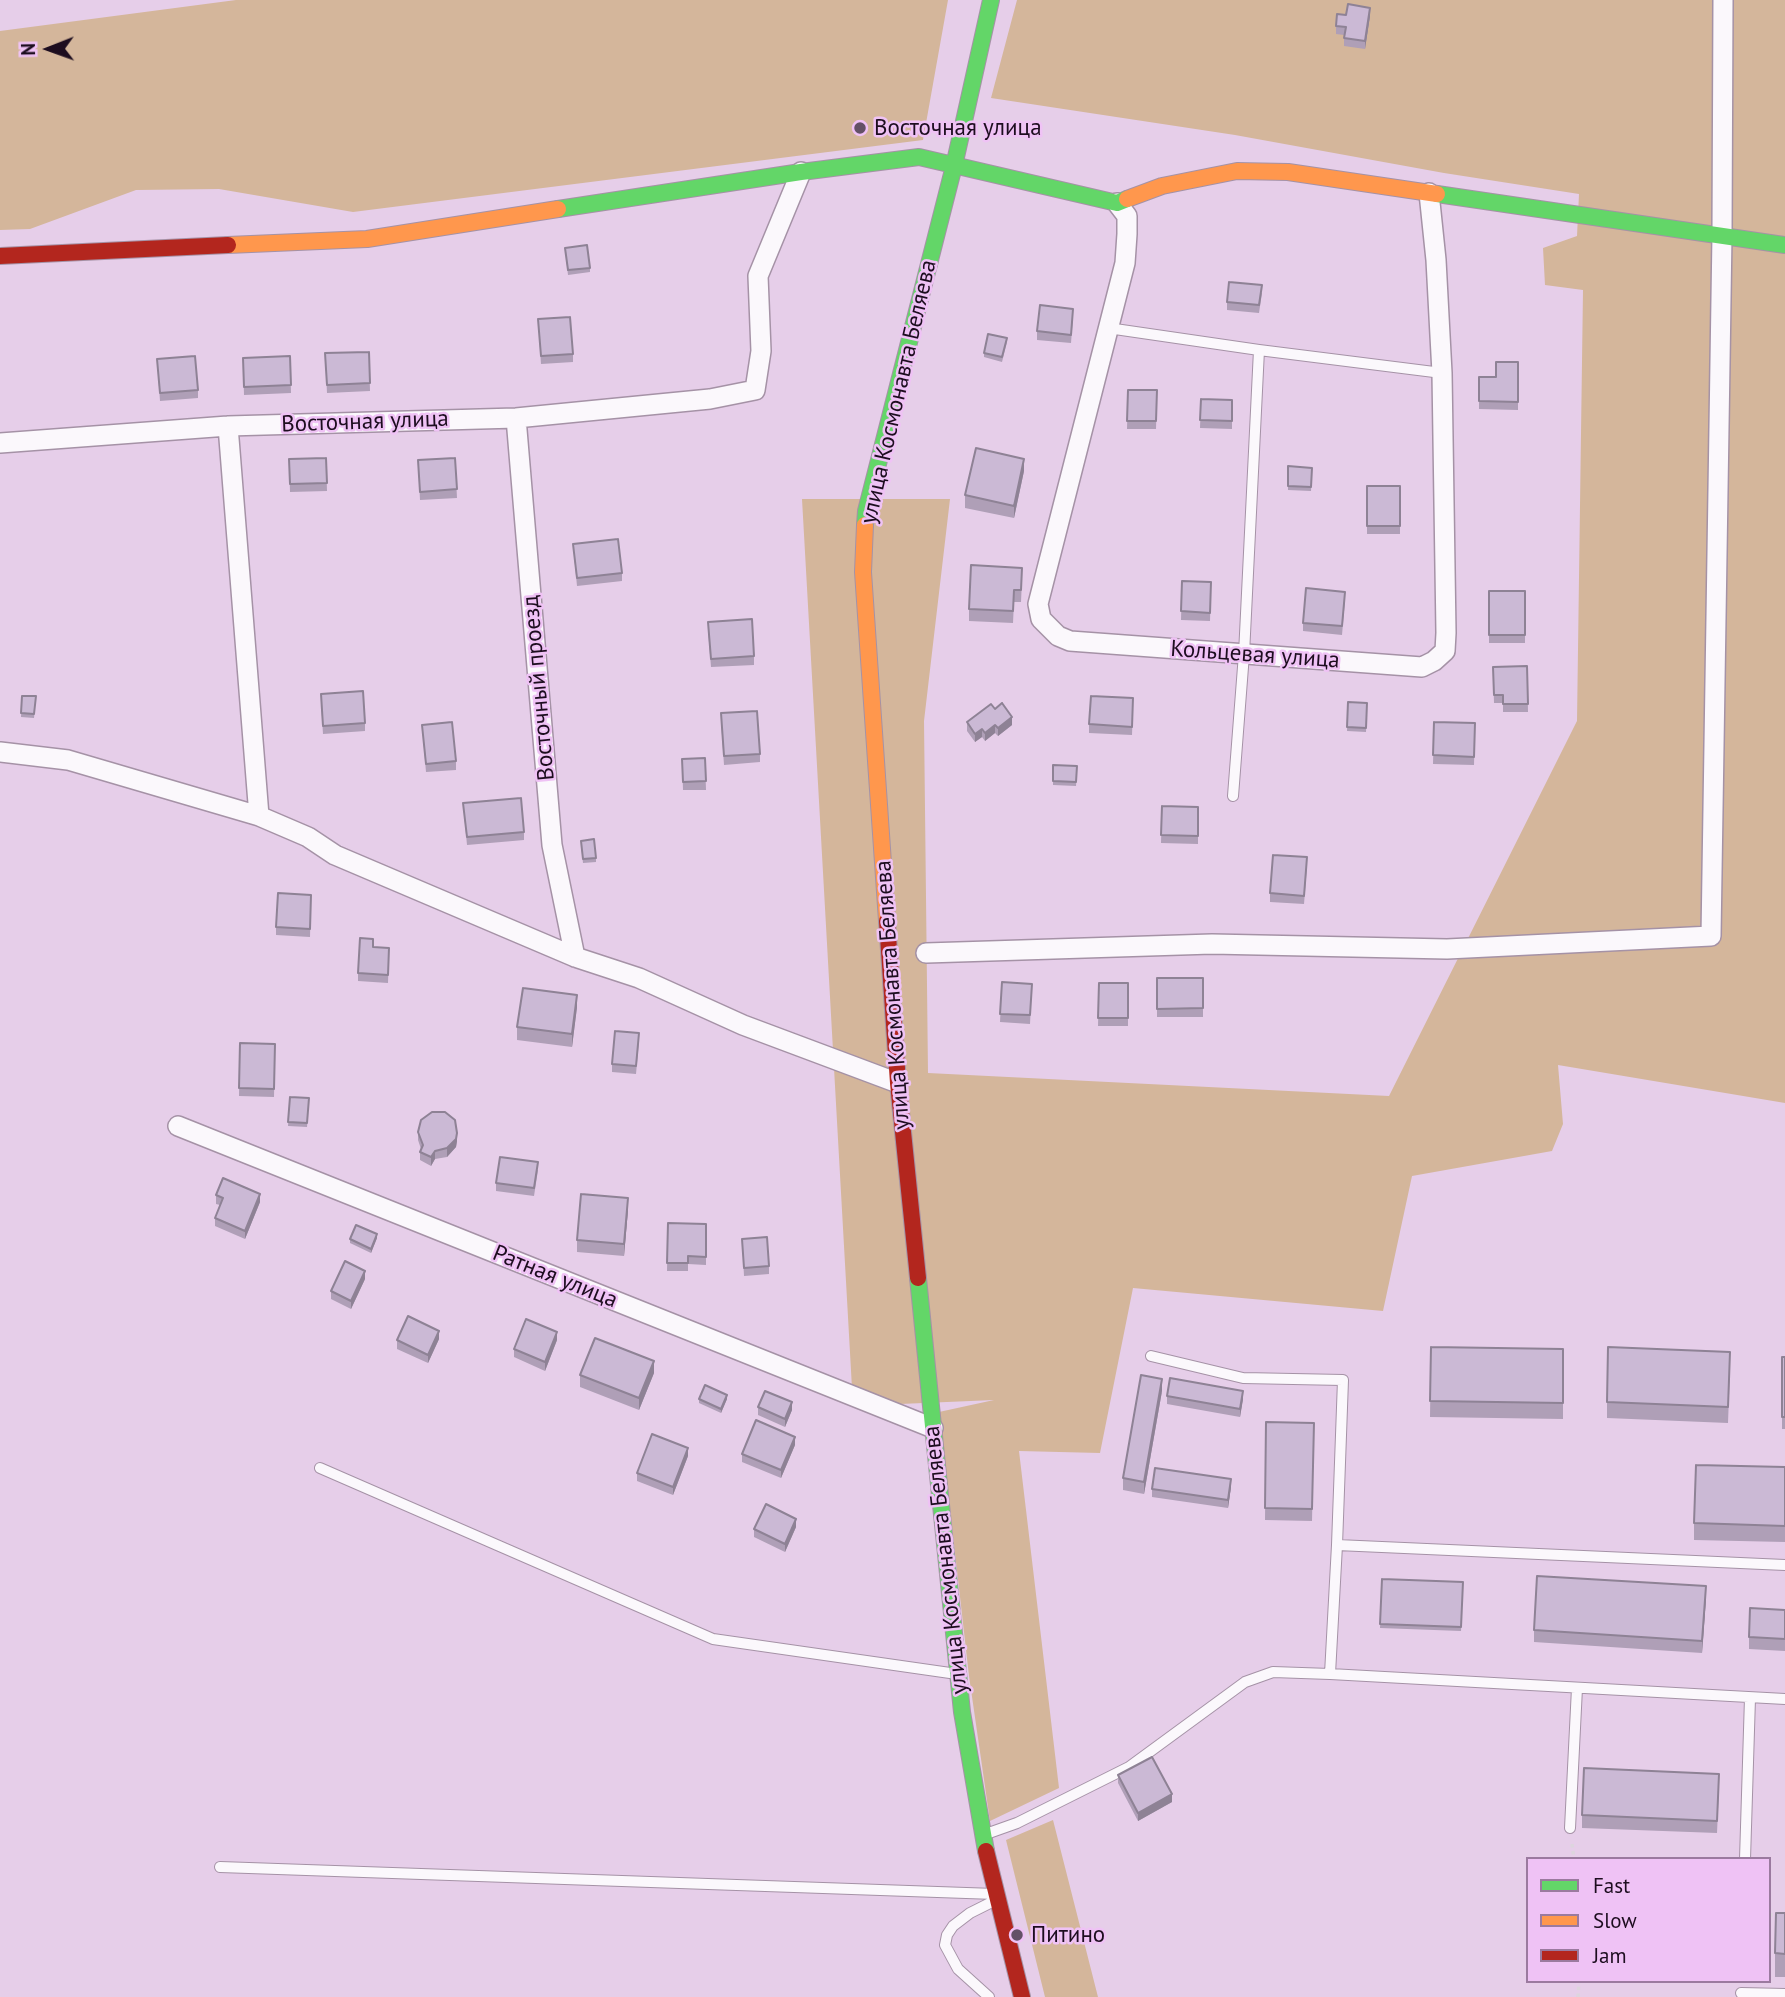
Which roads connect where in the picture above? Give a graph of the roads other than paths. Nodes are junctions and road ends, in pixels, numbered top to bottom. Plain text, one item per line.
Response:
1 (991, 0) edge
2 (1723, 0) edge
3 (954, 166) junction
4 (801, 172) junction
5 (1429, 193) junction
6 (1117, 203) junction
7 (1723, 235) junction
8 (1785, 245) edge
9 (0, 256) edge
10 (1108, 328) junction
11 (1259, 350) junction
12 (1441, 373) junction
13 (516, 418) junction
14 (228, 426) junction
15 (0, 443) edge
16 (1244, 654) junction
17 (0, 752) edge
18 (1233, 796) dead end
19 (259, 816) junction
20 (926, 953) dead end
21 (575, 957) junction
22 (898, 1083) junction
23 (178, 1126) dead end
24 (1151, 1356) dead end
25 (933, 1429) junction
26 (320, 1468) dead end
27 (1337, 1545) junction
28 (1785, 1565) edge
29 (1330, 1674) junction
30 (958, 1675) junction
31 (1577, 1688) junction
32 (1751, 1698) junction
33 (1785, 1699) edge
34 (1570, 1828) dead end
35 (982, 1835) junction
36 (1745, 1857) edge
37 (220, 1867) dead end
38 (996, 1896) junction
39 (1785, 1994) edge
40 (1741, 1995) edge
41 (989, 1997) edge
42 (1022, 1997) edge

1 - 3 street, улица Космонавта Беляева
2 - 7 street
3 - 4 street
3 - 6 street
3 - 22 street, улица Космонавта Беляева
4 - 9 street
4 - 13 street, Восточная улица
5 - 6 street
5 - 7 street
5 - 12 street, Кольцевая улица
6 - 10 street, Кольцевая улица
7 - 8 street
7 - 20 street
10 - 11 lane
10 - 16 street, Кольцевая улица
11 - 12 lane
11 - 16 lane
12 - 16 street, Кольцевая улица
13 - 14 street, Восточная улица
13 - 21 street, Восточный проезд
14 - 15 street, Восточная улица
14 - 19 street
16 - 18 lane
17 - 19 street
19 - 21 street
21 - 22 street
22 - 25 street, улица Космонавта Беляева
23 - 25 street, Ратная улица
24 - 27 lane
25 - 30 street, улица Космонавта Беляева
26 - 30 lane
27 - 28 lane
27 - 29 lane
29 - 31 lane
29 - 35 lane
30 - 35 street, улица Космонавта Беляева
31 - 32 lane
31 - 34 lane
32 - 33 lane
32 - 36 lane
35 - 38 street, улица Космонавта Беляева
37 - 38 lane
38 - 41 lane
38 - 42 street, улица Космонавта Беляева
39 - 40 lane

